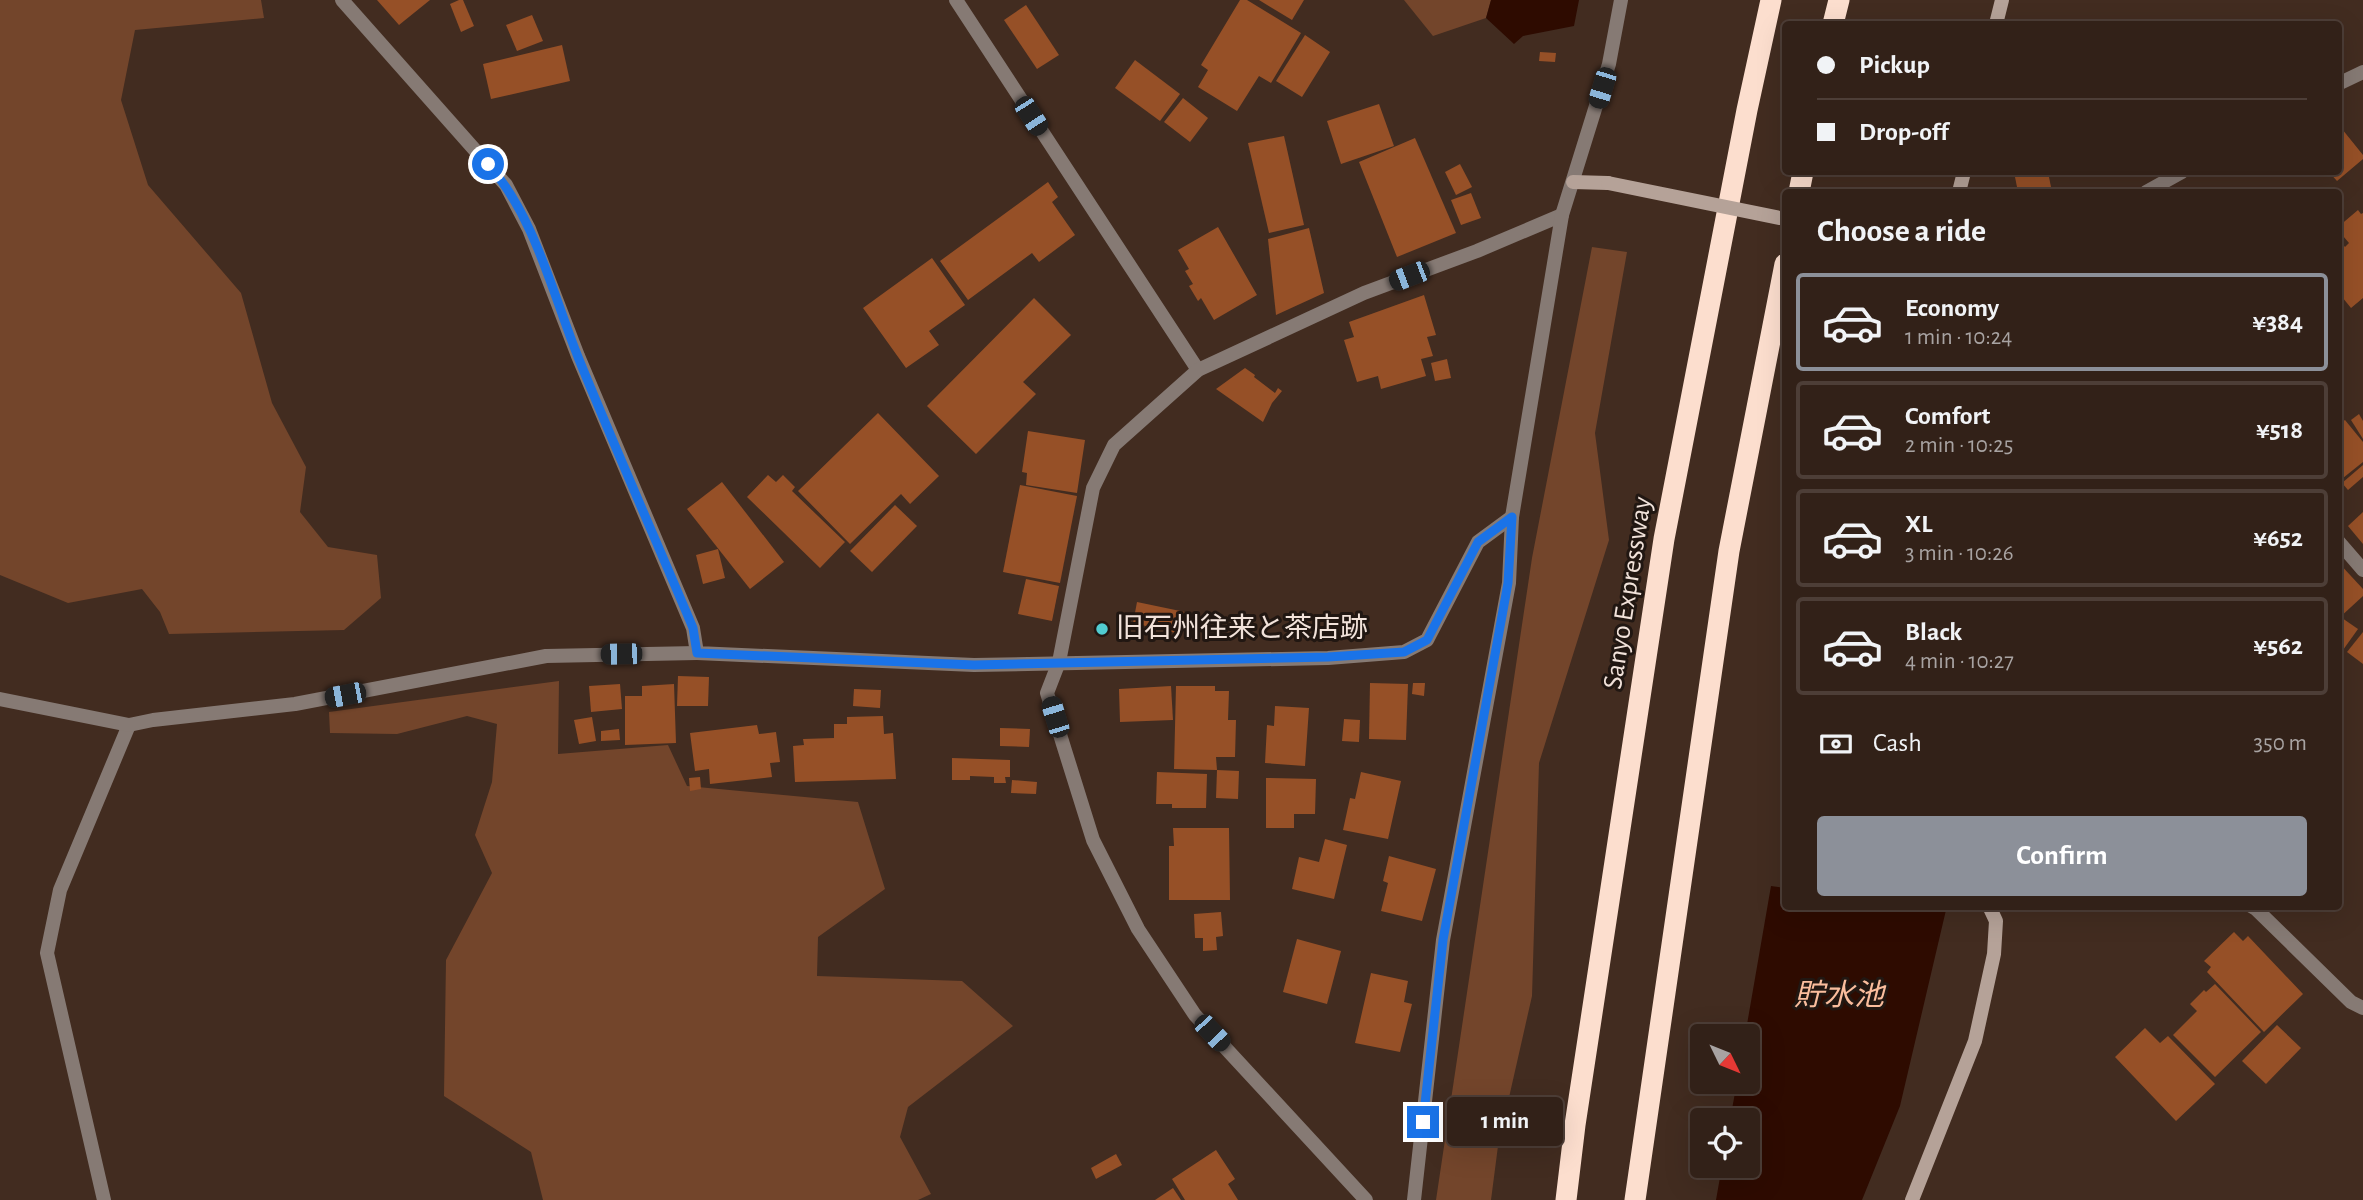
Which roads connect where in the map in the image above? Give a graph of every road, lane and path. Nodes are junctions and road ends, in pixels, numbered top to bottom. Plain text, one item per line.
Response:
1 (342, 0) edge
2 (956, 0) edge
3 (1621, 0) edge
4 (1771, 0) edge
5 (1839, 0) edge
6 (2002, 0) edge
7 (1834, 21) edge
8 (1997, 21) edge
9 (2363, 72) edge
10 (2342, 82) edge
11 (2177, 175) edge
12 (1573, 182) junction
13 (2151, 189) edge
14 (1562, 215) junction
15 (1782, 218) edge
16 (1782, 279) edge
17 (1198, 370) junction
18 (1512, 517) junction
19 (2342, 546) edge
20 (2363, 570) edge
21 (697, 653) junction
22 (1059, 662) junction
23 (0, 699) edge
24 (129, 725) junction
25 (1991, 910) edge
26 (2257, 910) edge
27 (2363, 1008) edge
28 (104, 1200) edge
29 (1366, 1200) edge
30 (1414, 1200) edge
31 (1566, 1200) edge
32 (1635, 1200) edge
33 (1912, 1200) edge

1 - 21 street
2 - 17 street
3 - 12 street
4 - 31 highway, Sanyo Expressway
5 - 7 highway
6 - 8 street
9 - 10 street
11 - 13 street
12 - 14 street
12 - 15 street, bridge
14 - 17 street
14 - 18 street
16 - 32 highway
17 - 22 street
18 - 22 street
18 - 30 street
19 - 20 street
21 - 22 street
21 - 24 street
22 - 29 street
23 - 24 street
24 - 28 street
25 - 33 street
26 - 27 street

